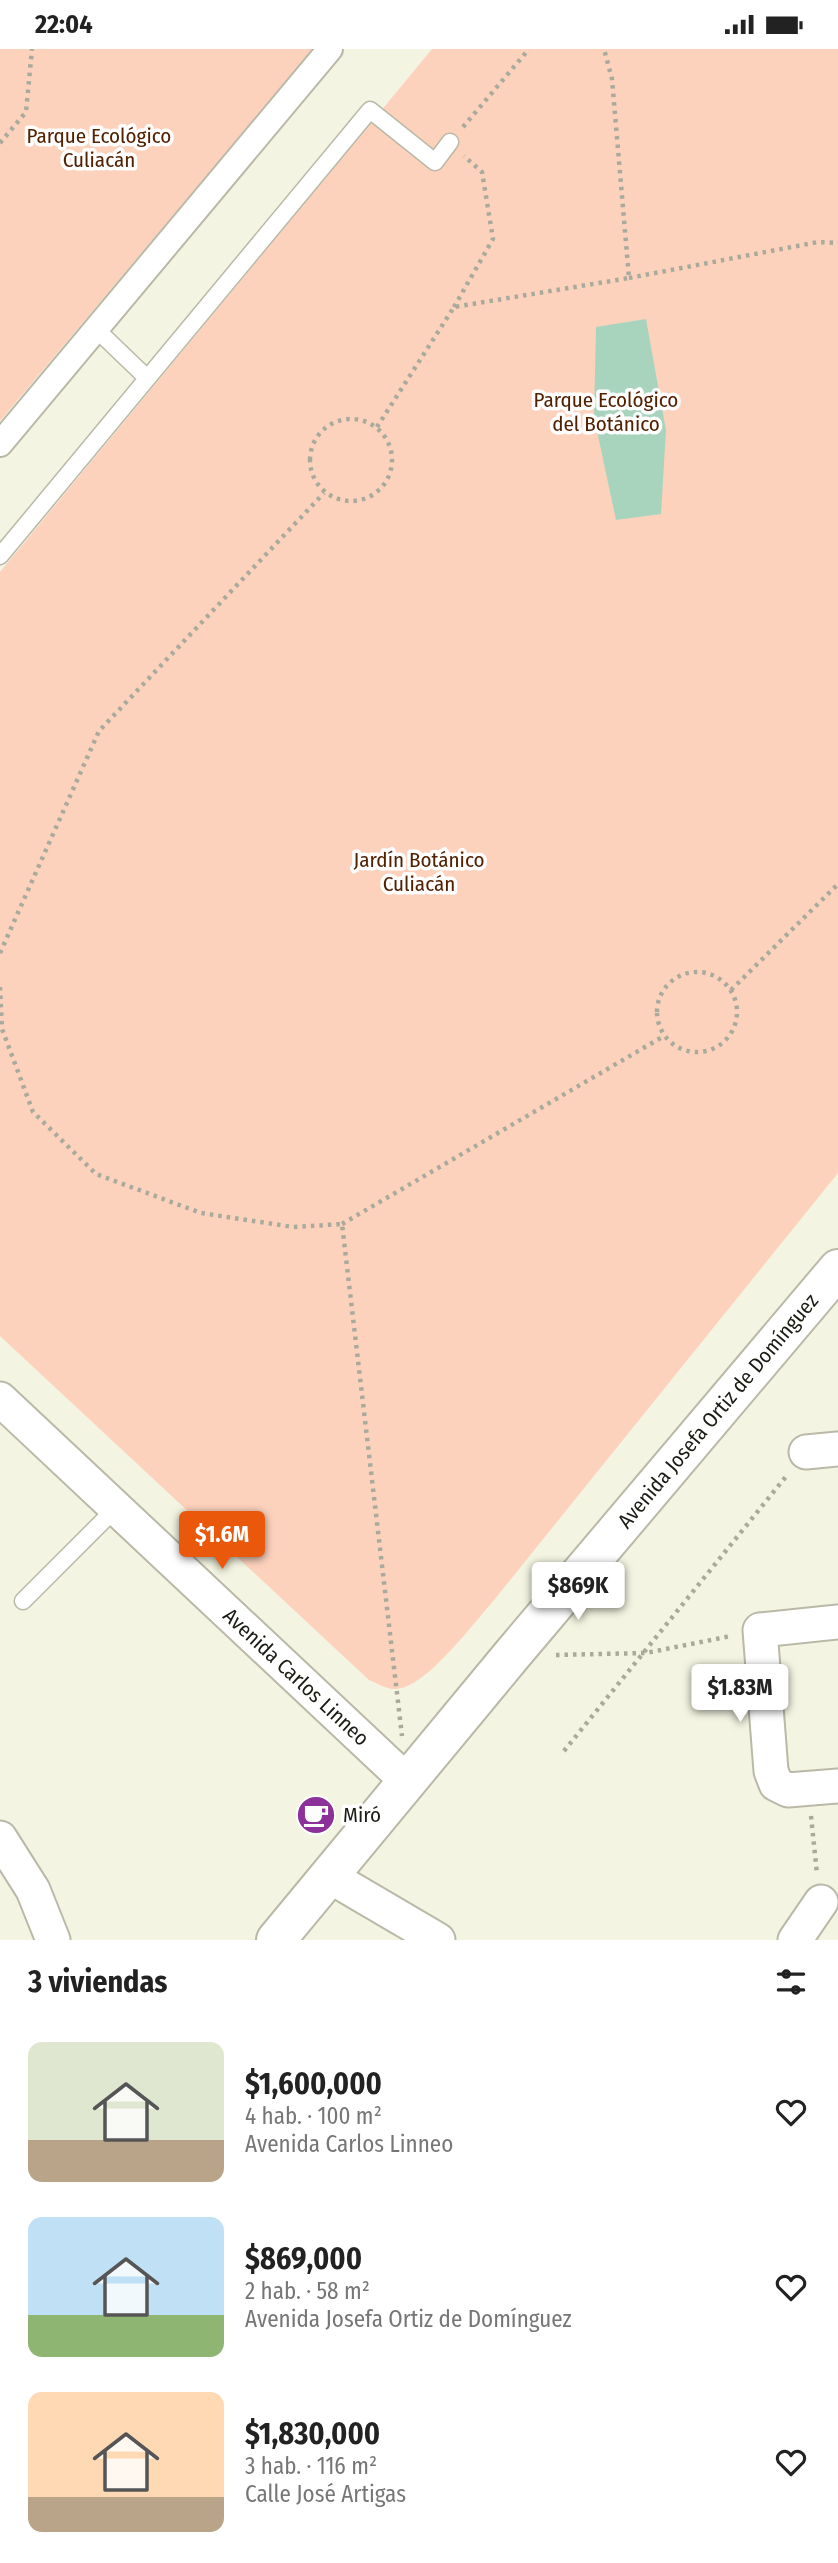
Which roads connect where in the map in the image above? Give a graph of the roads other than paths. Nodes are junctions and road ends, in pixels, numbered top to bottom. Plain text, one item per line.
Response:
1 (330, 49) edge
2 (450, 142) road end
3 (96, 330) junction
4 (146, 377) junction
5 (0, 444) edge
6 (0, 555) edge
7 (838, 1269) edge
8 (0, 1399) edge
9 (116, 1509) junction
10 (23, 1601) dead end
11 (838, 1622) edge
12 (408, 1781) junction
13 (809, 1788) edge
14 (0, 1838) edge
15 (329, 1876) junction
16 (821, 1902) road end
17 (53, 1940) edge
18 (276, 1940) edge
19 (438, 1940) edge
20 (794, 1940) edge

1 - 3 street
2 - 4 lane
3 - 4 lane
3 - 5 street
4 - 6 lane
7 - 12 main road, Avenida Josefa Ortiz de Domínguez
8 - 9 street, Avenida Carlos Linneo
9 - 10 lane
9 - 12 street, Avenida Carlos Linneo
11 - 13 street
12 - 15 main road, Avenida Josefa Ortiz de Domínguez
14 - 17 street
15 - 18 main road, Avenida Josefa Ortiz de Domínguez
15 - 19 street
16 - 20 street

